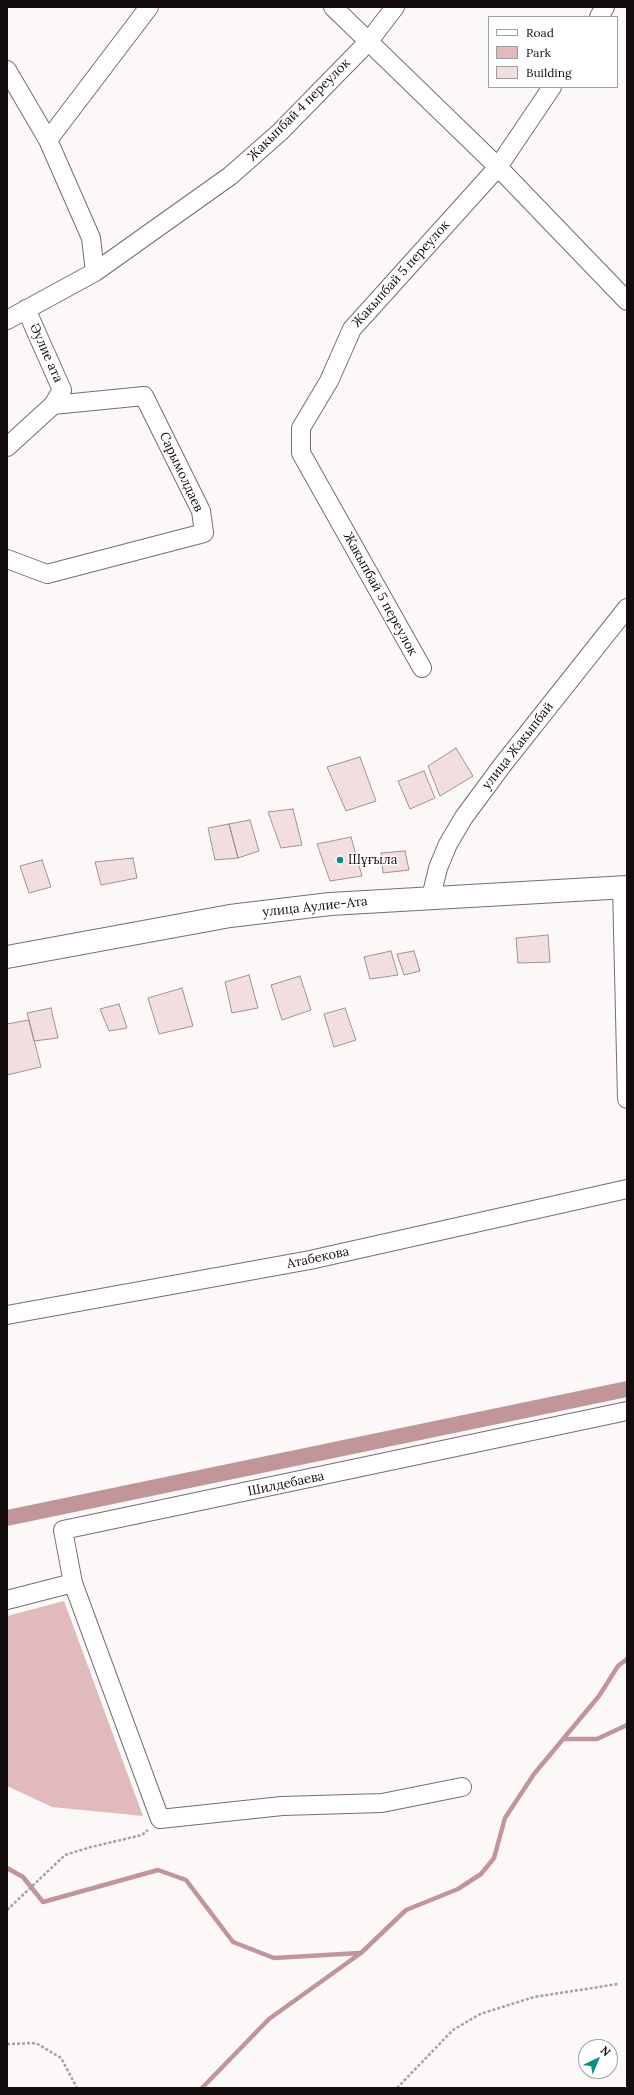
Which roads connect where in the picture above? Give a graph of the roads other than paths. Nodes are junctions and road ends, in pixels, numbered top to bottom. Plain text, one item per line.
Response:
1 (149, 7) edge
2 (333, 7) edge
3 (394, 7) edge
4 (606, 7) edge
5 (600, 16) edge
6 (369, 41) junction
7 (7, 70) edge
8 (551, 88) edge
9 (48, 140) junction
10 (498, 167) junction
11 (95, 272) junction
12 (627, 301) edge
13 (26, 309) junction
14 (7, 320) edge
15 (53, 405) junction
16 (7, 447) edge
17 (7, 559) edge
18 (627, 608) edge
19 (422, 668) dead end
20 (624, 887) edge
21 (431, 897) junction
22 (7, 957) edge
23 (627, 1099) edge
24 (627, 1189) edge
25 (7, 1316) edge
26 (627, 1411) edge
27 (73, 1583) junction
28 (7, 1600) edge
29 (462, 1787) dead end

1 - 9 street
2 - 6 street
3 - 6 street, Жакыпбай 4 переулок
4 - 5 street
6 - 10 street
6 - 11 street, Жакыпбай 4 переулок
7 - 9 street
8 - 10 street, Жакыпбай 5 переулок
9 - 11 street
10 - 12 street
10 - 19 street, Жакыпбай 5 переулок
11 - 13 street
13 - 14 street
13 - 15 street, Әулие ата
15 - 16 street, Әулие ата
15 - 17 street, Сарымолдаев
18 - 21 street, улица Жакыпбай
20 - 21 main road, улица Аулие-Ата
20 - 23 street
21 - 22 main road, улица Аулие-Ата
24 - 25 street, Атабекова
26 - 27 street, Шилдебаева
27 - 28 street
27 - 29 street

